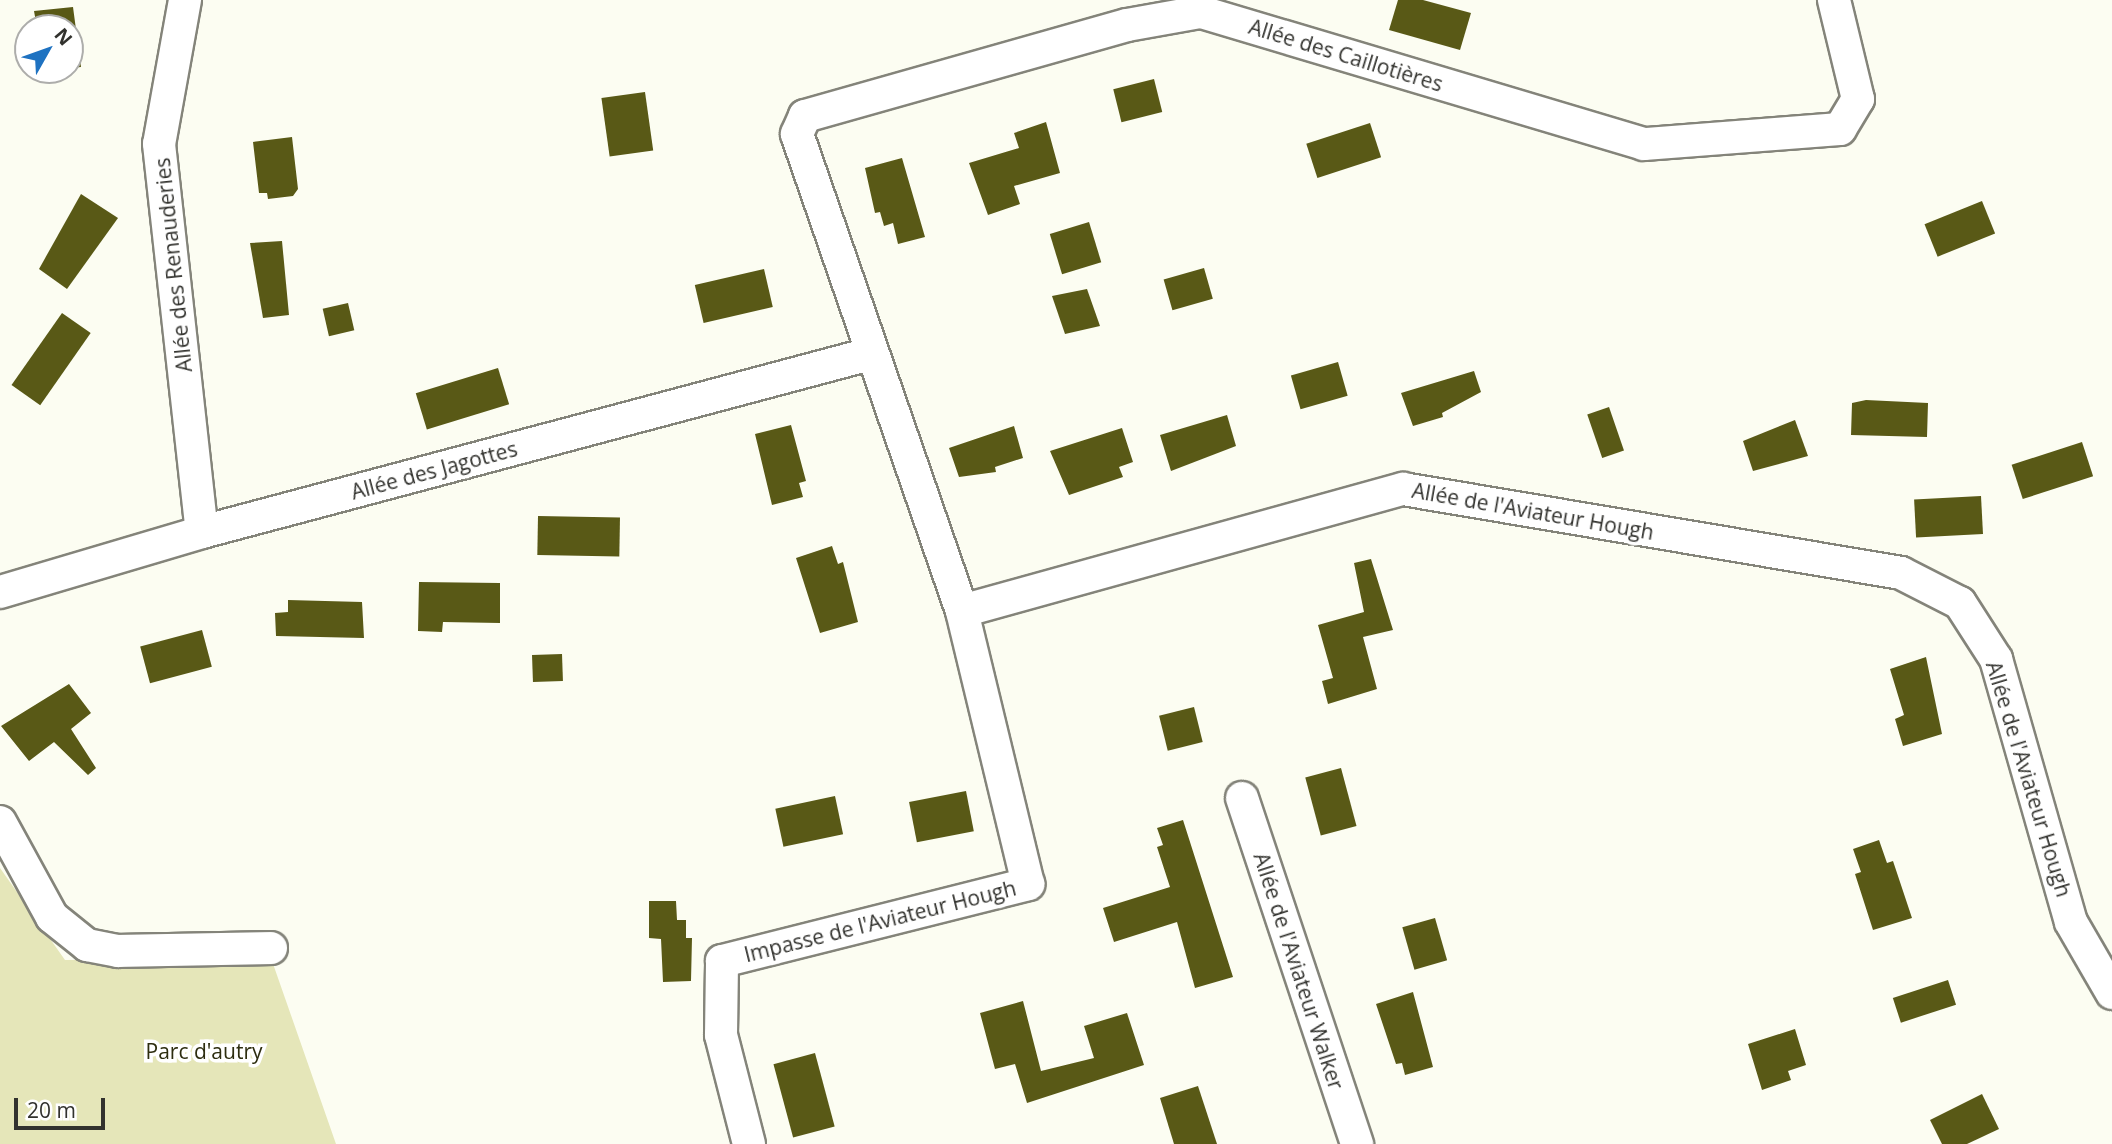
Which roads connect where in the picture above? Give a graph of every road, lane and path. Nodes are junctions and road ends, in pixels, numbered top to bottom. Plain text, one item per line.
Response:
1 (185, 0) edge
2 (1835, 0) edge
3 (870, 354) junction
4 (202, 532) junction
5 (0, 592) edge
6 (962, 611) junction
7 (1242, 798) dead end
8 (0, 821) edge
9 (271, 948) dead end
10 (2112, 993) edge
11 (749, 1144) edge
12 (1357, 1144) edge

1 - 4 street, Allée des Renauderies
2 - 3 street, Allée des Caillotières
3 - 4 street, Allée des Jagottes
3 - 6 street
4 - 5 street, Allée des Jagottes
6 - 10 street, Allée de l'Aviateur Hough
6 - 11 street, Impasse de l'Aviateur Hough
7 - 12 street, Allée de l'Aviateur Walker
8 - 9 street

